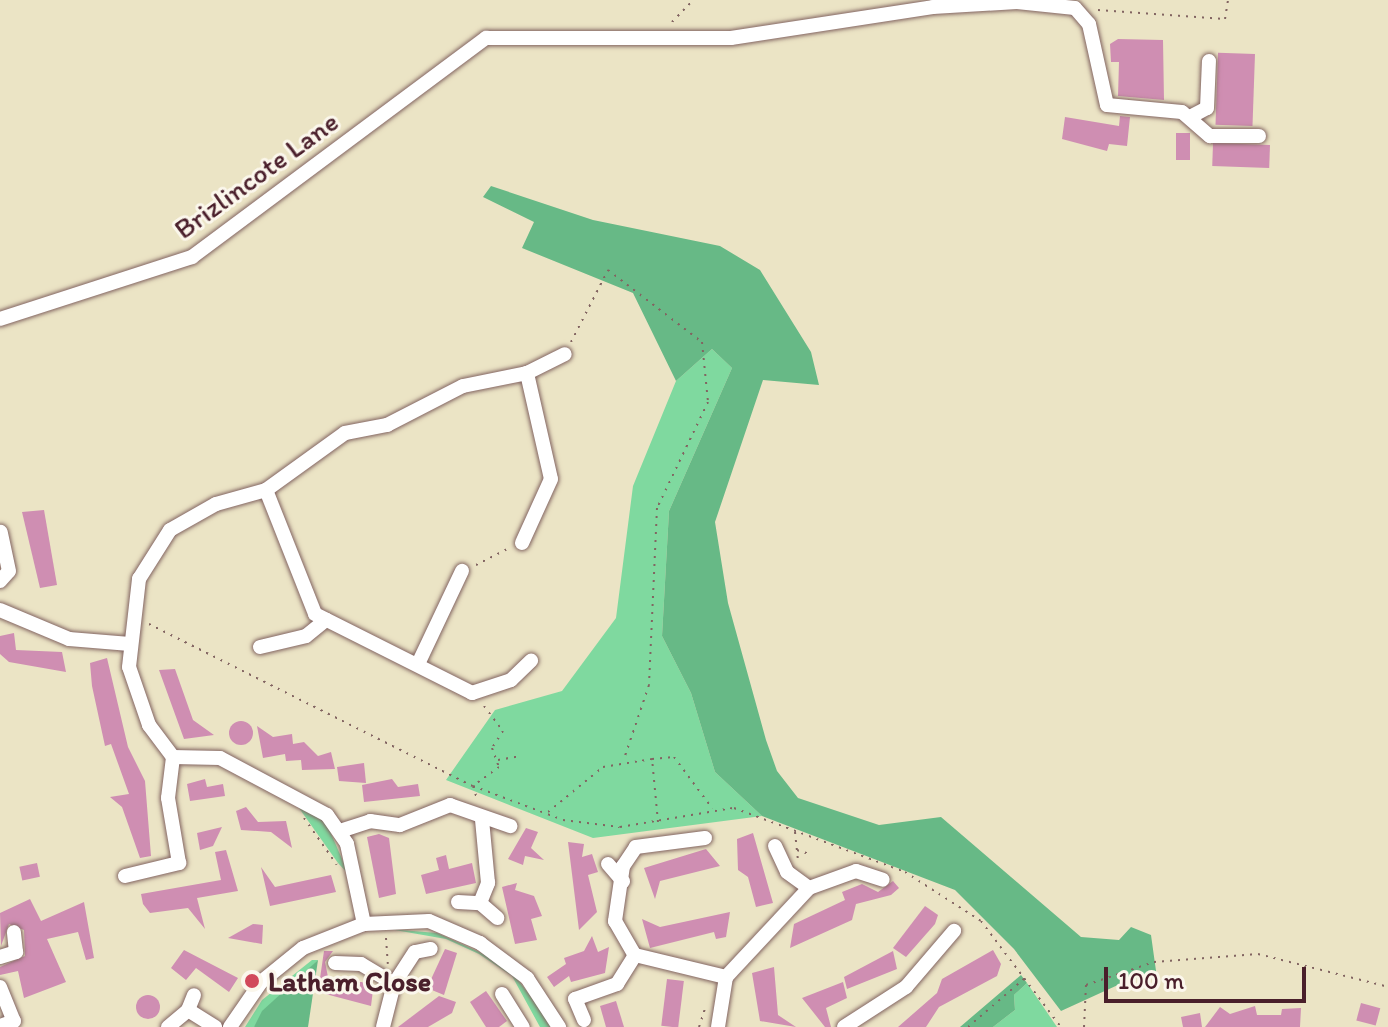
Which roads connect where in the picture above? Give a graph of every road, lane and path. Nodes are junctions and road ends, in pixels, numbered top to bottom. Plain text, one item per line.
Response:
1 (693, 0) edge
2 (1228, 0) edge
3 (1075, 8) junction
4 (668, 39) junction
5 (1209, 61) dead end
6 (1190, 117) junction
7 (1259, 136) dead end
8 (0, 319) edge
9 (565, 354) joint
10 (527, 373) junction
11 (266, 490) junction
12 (1, 532) edge
13 (522, 543) joint
14 (462, 571) joint
15 (9, 577) edge
16 (0, 610) edge
17 (326, 620) junction
18 (133, 626) junction
19 (130, 644) junction
20 (260, 647) dead end
21 (531, 661) dead end
22 (418, 664) junction
23 (472, 693) junction
24 (521, 756) dead end
25 (173, 757) junction
26 (624, 759) junction
27 (652, 759) junction
28 (497, 761) junction
29 (473, 786) junction
30 (713, 809) junction
31 (547, 813) junction
32 (301, 815) dead end
33 (482, 819) junction
34 (658, 822) junction
35 (510, 826) dead end
36 (340, 831) junction
37 (795, 832) junction
38 (705, 838) dead end
39 (775, 846) dead end
40 (796, 850) junction
41 (809, 854) dead end
42 (608, 864) dead end
43 (799, 864) dead end
44 (125, 876) dead end
45 (883, 880) dead end
46 (623, 881) junction
47 (356, 887) junction
48 (809, 888) junction
49 (458, 902) dead end
50 (480, 903) junction
51 (497, 918) dead end
52 (382, 921) junction
53 (364, 924) junction
54 (954, 931) dead end
55 (14, 932) dead end
56 (431, 949) dead end
57 (635, 955) junction
58 (0, 957) edge
59 (335, 963) dead end
60 (726, 977) junction
61 (1026, 977) junction
62 (394, 984) junction
63 (0, 987) edge
64 (1388, 987) edge
65 (502, 994) dead end
66 (194, 995) dead end
67 (188, 1010) junction
68 (584, 1020) dead end
69 (1, 1023) edge
70 (168, 1027) edge
71 (215, 1027) edge
72 (230, 1027) edge
73 (383, 1027) edge
74 (523, 1027) edge
75 (559, 1027) edge
76 (718, 1027) edge
77 (844, 1027) edge
78 (968, 1027) edge
79 (1061, 1027) edge
80 (1084, 1027) edge

1 - 4 path
2 - 3 path
3 - 4 street, Brizlincote Lane
3 - 6 street
4 - 8 street, Brizlincote Lane
5 - 6 street
6 - 7 street
9 - 10 street
9 - 26 path
10 - 11 street
10 - 13 street
11 - 17 street
11 - 18 street
12 - 15 street
13 - 14 path
14 - 22 street
16 - 19 street
17 - 20 street
17 - 22 street
18 - 19 street
18 - 29 path
19 - 25 street
21 - 23 street
22 - 23 street
23 - 28 path
24 - 28 path
25 - 36 street
25 - 44 street
26 - 27 path
26 - 31 path
27 - 30 path
27 - 34 path
28 - 29 path
29 - 31 path
29 - 33 path
30 - 34 path
30 - 37 path
31 - 34 path
32 - 47 path
33 - 35 street
33 - 36 street
33 - 50 street
36 - 47 street
37 - 40 path
37 - 61 path
38 - 46 street
39 - 48 street
40 - 41 path
40 - 43 path
42 - 46 street
45 - 48 street
46 - 57 street
47 - 53 street
48 - 60 street
49 - 50 street
50 - 51 street
52 - 53 street
52 - 62 path
52 - 75 street
53 - 72 street
54 - 77 street
55 - 58 street
56 - 62 street
57 - 60 street
57 - 68 street
59 - 62 street
60 - 76 street
61 - 78 path
61 - 79 path
62 - 73 street
63 - 69 street
64 - 80 path
65 - 74 street
66 - 67 street
67 - 70 street
67 - 71 street

